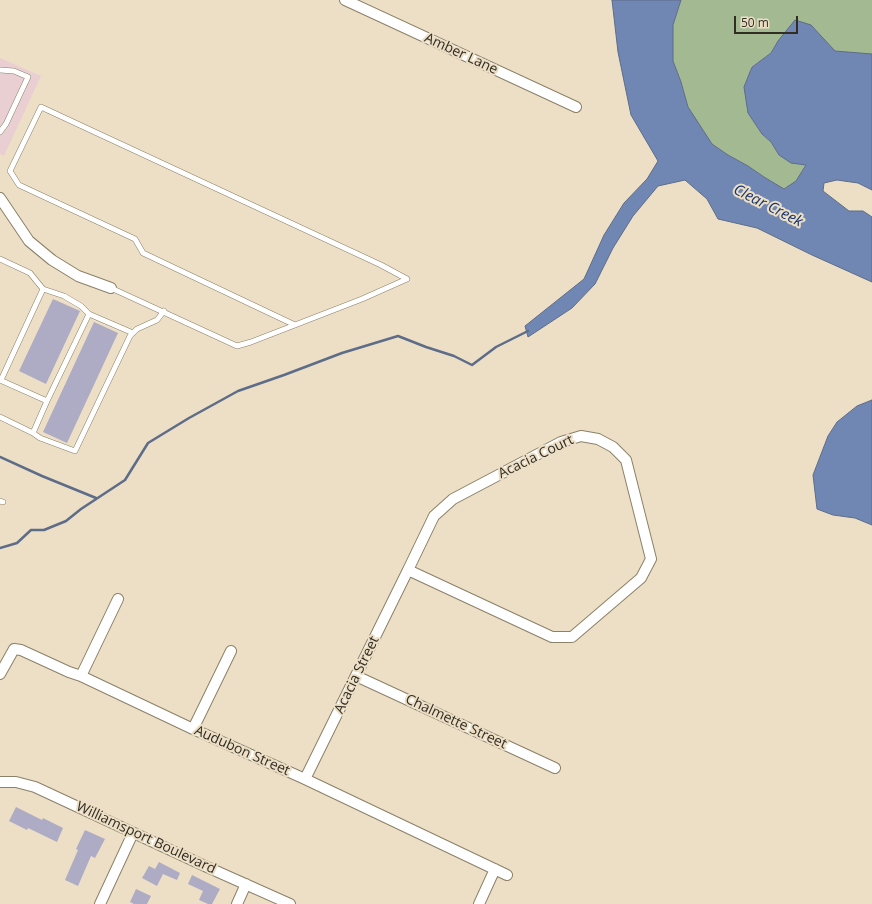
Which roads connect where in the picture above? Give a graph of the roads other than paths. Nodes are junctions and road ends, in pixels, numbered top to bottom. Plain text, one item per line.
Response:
1 (345, 0) edge
2 (0, 70) edge
3 (576, 107) dead end
4 (0, 132) edge
5 (0, 198) edge
6 (0, 259) edge
7 (111, 288) joint
8 (43, 289) junction
9 (164, 311) junction
10 (90, 314) junction
11 (295, 325) junction
12 (133, 334) junction
13 (0, 380) edge
14 (47, 401) junction
15 (0, 417) edge
16 (33, 433) junction
17 (408, 570) junction
18 (118, 599) dead end
19 (231, 651) dead end
20 (0, 674) edge
21 (81, 676) junction
22 (356, 676) junction
23 (193, 729) junction
24 (555, 768) dead end
25 (305, 779) junction
26 (0, 782) edge
27 (133, 833) junction
28 (495, 869) junction
29 (507, 875) dead end
30 (246, 884) junction
31 (100, 904) edge
32 (237, 904) edge
33 (290, 904) edge
34 (479, 904) edge

1 - 3 street, Amber Lane
2 - 4 lane
5 - 7 street
6 - 8 lane
7 - 9 lane
8 - 10 lane
8 - 13 lane
9 - 11 lane
9 - 12 lane
10 - 12 lane
10 - 14 lane
11 - 11 lane
12 - 16 lane
13 - 14 lane
14 - 16 lane
15 - 16 lane
17 - 17 street, Acacia Court
17 - 22 street, Acacia Street
18 - 21 street
19 - 23 street
20 - 21 street, Audubon Street
21 - 23 street, Audubon Street
22 - 24 street, Chalmette Street
22 - 25 street, Acacia Street
23 - 25 street, Audubon Street
25 - 28 street, Audubon Street
26 - 27 street, Williamsport Boulevard
27 - 30 street, Williamsport Boulevard
27 - 31 street
28 - 29 street, Audubon Street
28 - 34 street
30 - 32 street
30 - 33 street, Williamsport Boulevard

